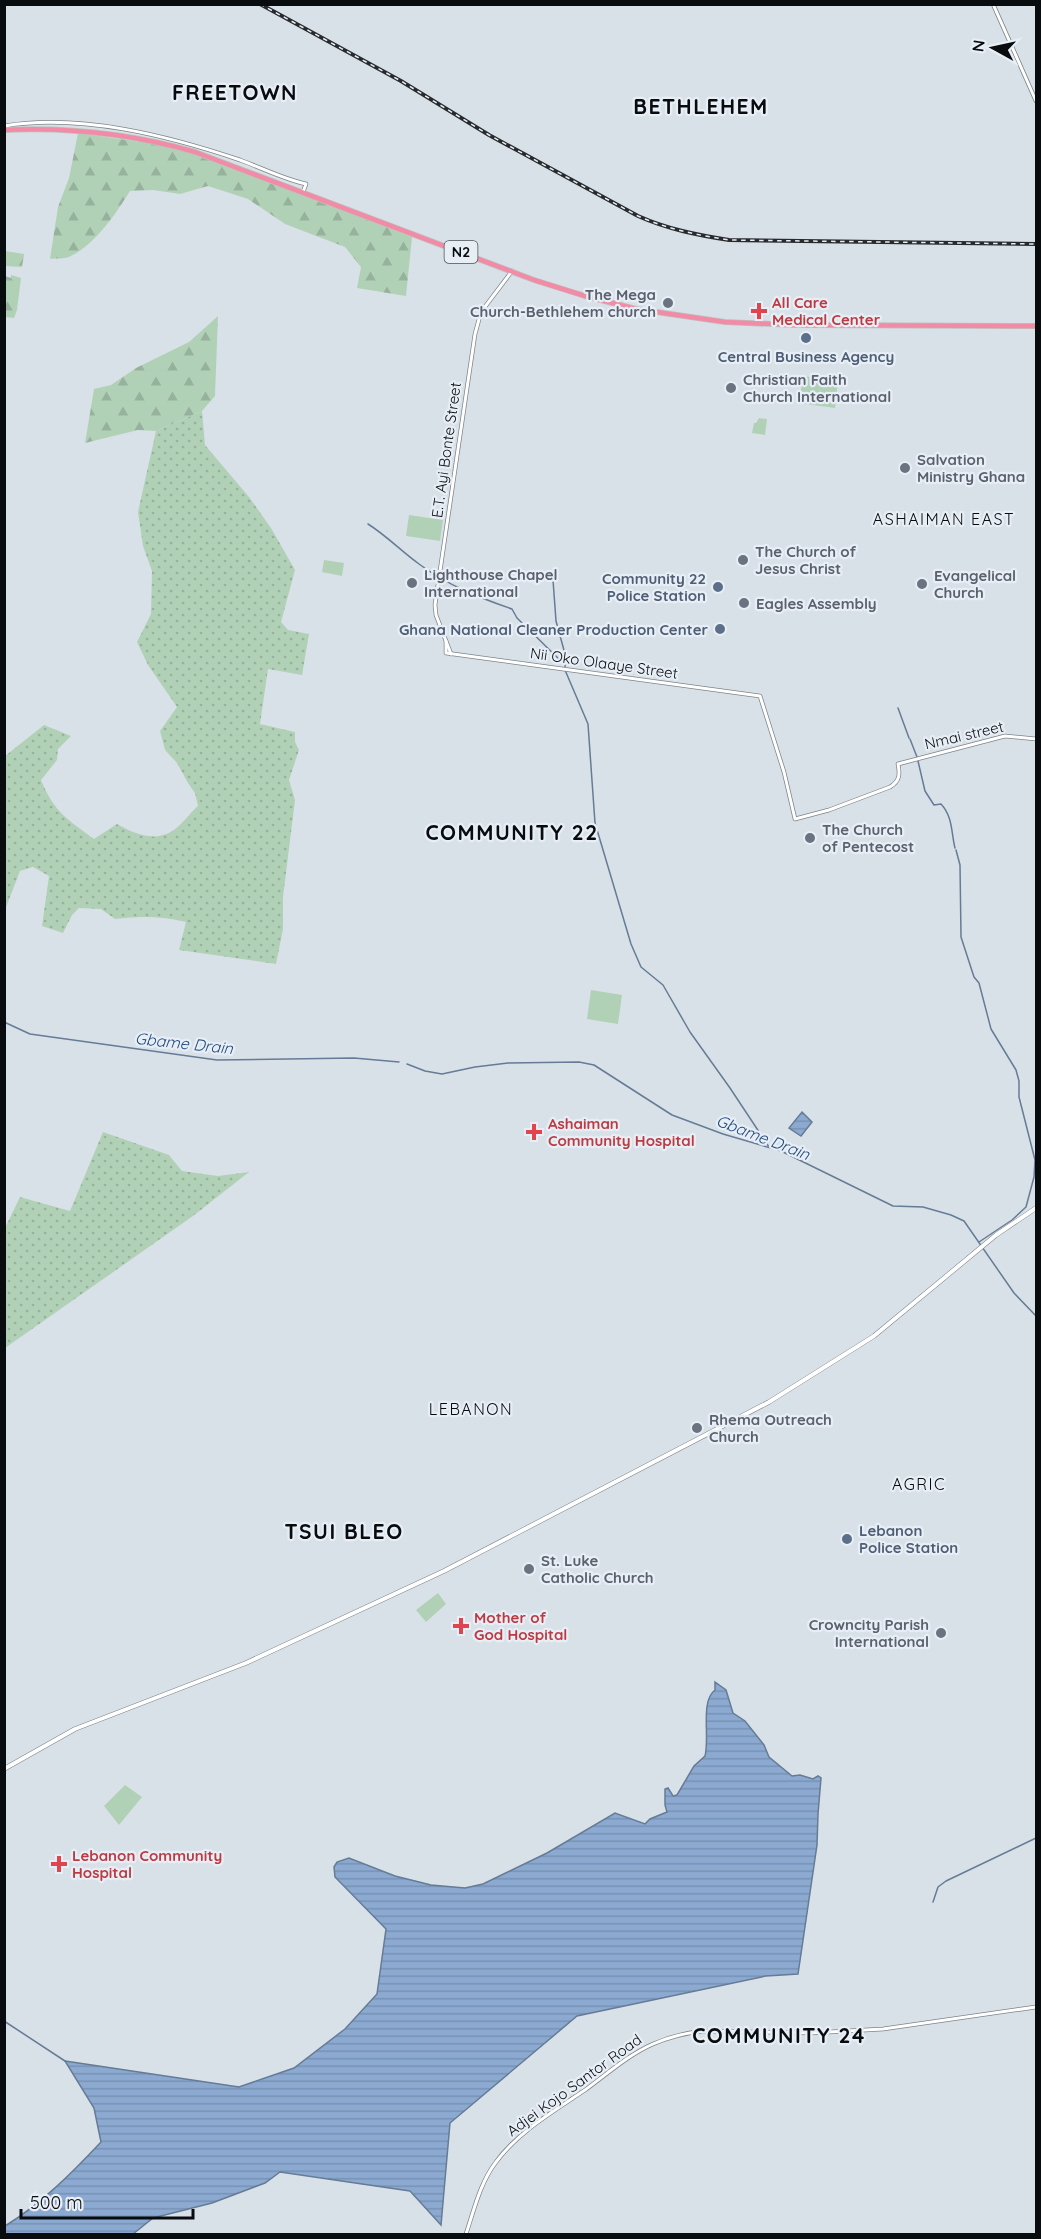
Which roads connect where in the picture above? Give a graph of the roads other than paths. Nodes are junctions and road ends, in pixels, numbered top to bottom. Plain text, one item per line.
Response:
1 (993, 4) edge
2 (1036, 101) edge
3 (4, 128) edge
4 (303, 192) junction
5 (512, 271) junction
6 (1036, 326) edge
7 (446, 641) junction
8 (451, 654) junction
9 (1036, 739) edge
10 (898, 764) joint
11 (1036, 1208) edge
12 (4, 1769) edge
13 (1036, 2007) edge
14 (466, 2235) edge

1 - 2 street
3 - 4 highway, N2
3 - 4 street
4 - 5 highway, N2
5 - 6 highway, N2
5 - 7 street, E.T. Ayi Bonte Street
7 - 8 street, E.T. Ayi Bonte Street
7 - 8 street, Nii Oko Olaaye Street
8 - 10 street, Nii Oko Olaaye Street
9 - 10 street, Nmai street
11 - 12 main road
13 - 14 street, Adjei Kojo Santor Road

